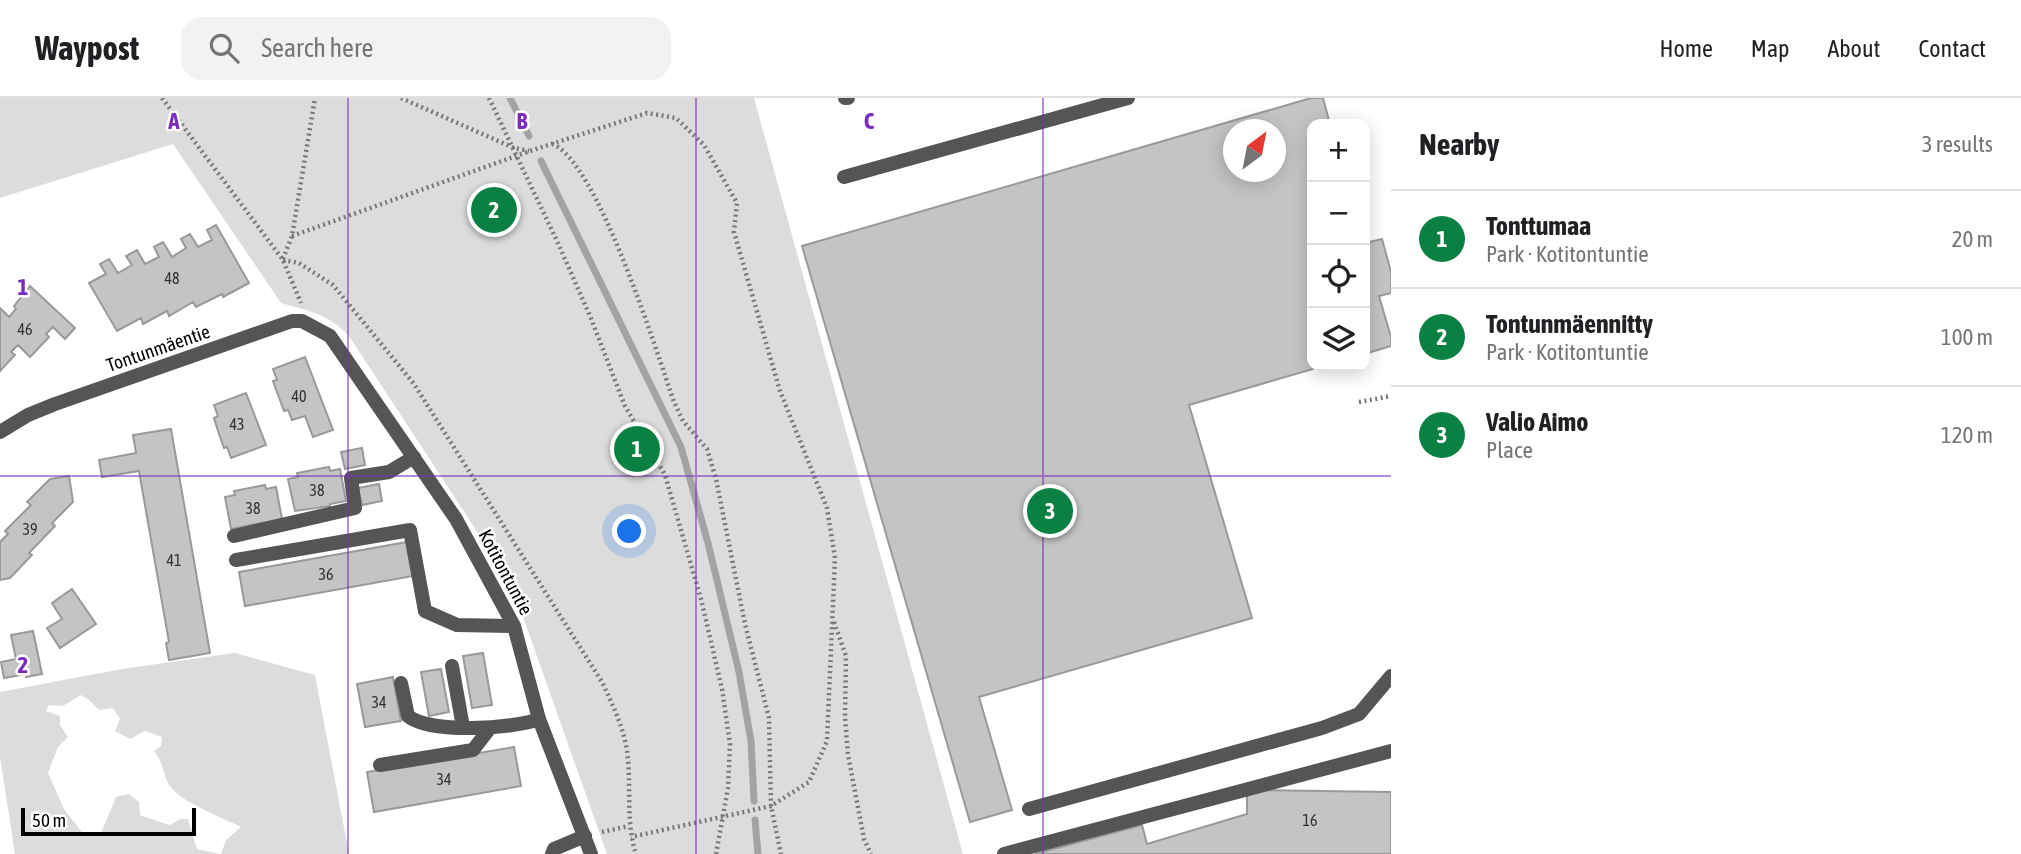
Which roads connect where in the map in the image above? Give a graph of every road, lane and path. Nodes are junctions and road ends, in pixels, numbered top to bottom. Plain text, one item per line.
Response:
1 (162, 98) edge
2 (315, 98) edge
3 (401, 98) edge
4 (489, 98) edge
5 (1128, 98) edge
6 (552, 144) junction
7 (514, 148) junction
8 (530, 151) junction
9 (518, 155) junction
10 (844, 177) dead end
11 (292, 236) junction
12 (283, 260) junction
13 (302, 321) junction
14 (1391, 396) edge
15 (1359, 402) dead end
16 (0, 432) edge
17 (414, 457) junction
18 (234, 536) dead end
19 (236, 560) dead end
20 (833, 618) junction
21 (514, 626) junction
22 (452, 666) dead end
23 (1391, 676) edge
24 (401, 683) dead end
25 (539, 719) junction
26 (463, 727) junction
27 (490, 728) junction
28 (1391, 751) edge
29 (380, 765) dead end
30 (771, 806) junction
31 (1029, 809) dead end
32 (722, 817) junction
33 (629, 826) junction
34 (585, 836) junction
35 (631, 837) junction
36 (552, 854) edge
37 (591, 854) edge
38 (636, 854) edge
39 (716, 854) edge
40 (781, 854) edge
41 (871, 854) edge
42 (1004, 854) edge

1 - 12 path
2 - 11 path
3 - 7 path
4 - 7 path
5 - 10 street
6 - 8 path
6 - 20 path
6 - 30 path
7 - 8 path
7 - 9 path
8 - 9 path
9 - 11 path
9 - 32 path
11 - 12 path
12 - 13 path
12 - 33 path
13 - 16 street, Tontunmäentie
13 - 17 street, Kotitontuntie
14 - 15 path
17 - 18 street
17 - 21 street, Kotitontuntie
19 - 21 street
20 - 30 path
20 - 41 path
21 - 25 street, Kotitontuntie
22 - 26 street
23 - 31 street
24 - 26 street
25 - 27 street
25 - 34 street, Kotitontuntie
26 - 27 street
27 - 29 street
28 - 42 street
30 - 32 path
30 - 40 path
32 - 35 path
32 - 39 path
33 - 34 path
33 - 35 path
34 - 36 street
34 - 37 street, Kotitontuntie
35 - 38 path

